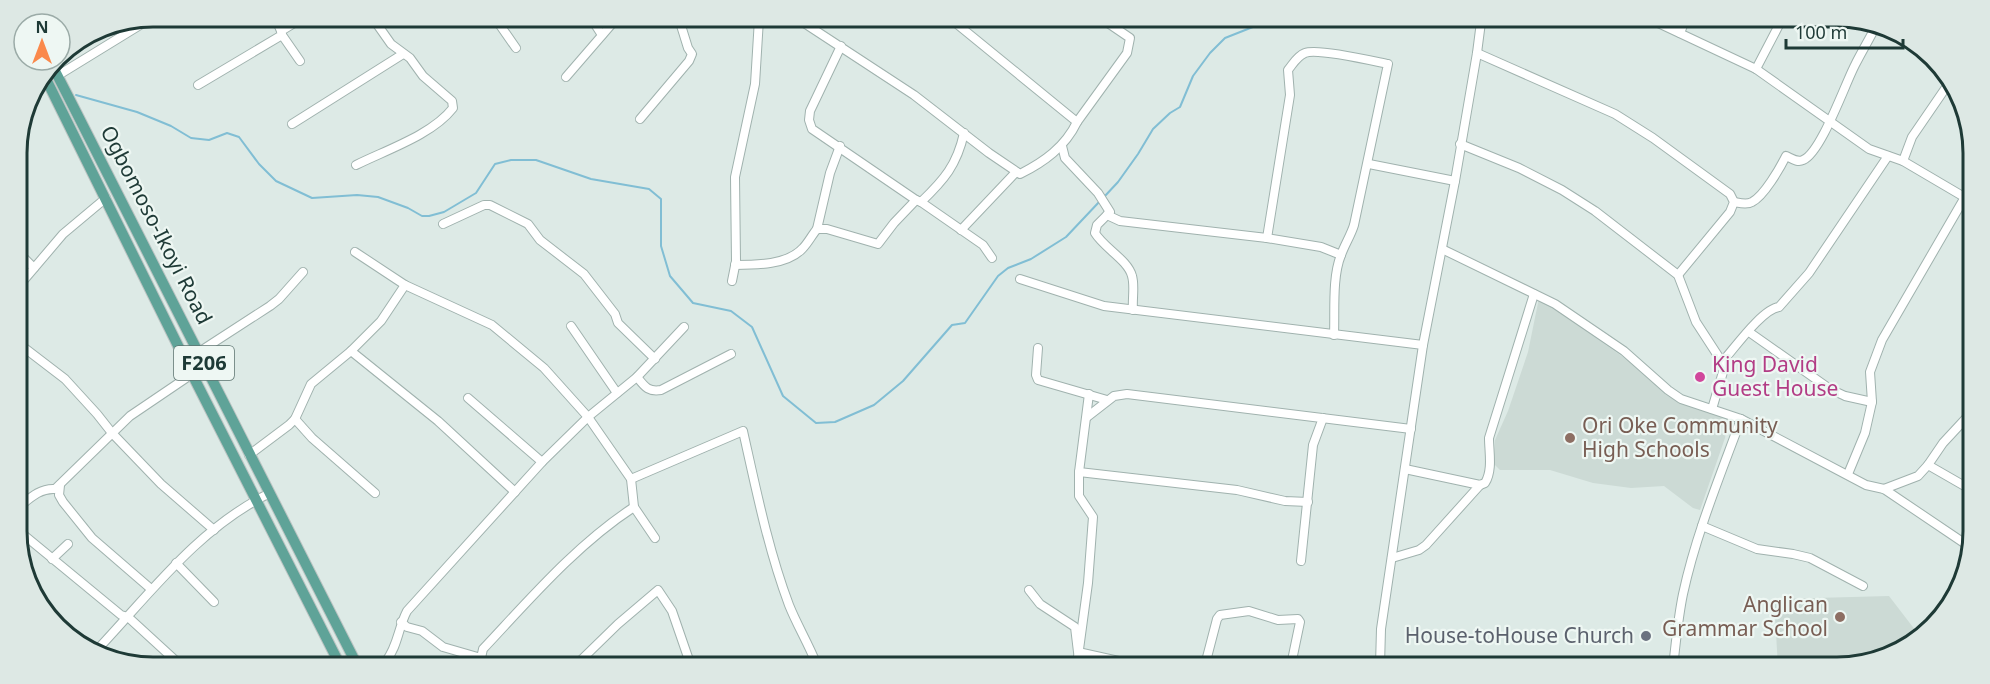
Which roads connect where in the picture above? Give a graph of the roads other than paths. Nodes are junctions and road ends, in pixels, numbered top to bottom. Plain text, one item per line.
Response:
1 (279, 27) edge
2 (290, 27) edge
3 (379, 27) edge
4 (501, 27) edge
5 (597, 27) edge
6 (609, 27) edge
7 (681, 27) edge
8 (758, 27) edge
9 (811, 27) edge
10 (961, 27) edge
11 (1114, 27) edge
12 (1480, 27) edge
13 (1667, 27) edge
14 (1682, 27) edge
15 (1778, 27) edge
16 (133, 28) edge
17 (1873, 32) edge
18 (281, 33) junction
19 (1680, 33) junction
20 (602, 35) junction
21 (841, 46) junction
22 (516, 48) dead end
23 (1477, 53) junction
24 (403, 54) junction
25 (300, 61) dead end
26 (1756, 69) junction
27 (56, 73) edge
28 (57, 76) junction
29 (566, 77) dead end
30 (48, 83) edge
31 (198, 85) dead end
32 (1945, 89) edge
33 (640, 119) dead end
34 (1077, 122) junction
35 (1830, 122) junction
36 (292, 124) dead end
37 (964, 132) junction
38 (1460, 144) junction
39 (840, 146) junction
40 (1062, 146) junction
41 (1888, 156) junction
42 (1903, 161) junction
43 (1368, 164) junction
44 (356, 165) dead end
45 (1016, 172) junction
46 (1455, 181) junction
47 (1963, 196) edge
48 (106, 198) junction
49 (918, 201) junction
50 (1734, 202) junction
51 (1963, 207) edge
52 (1107, 215) junction
53 (443, 224) dead end
54 (817, 229) junction
55 (961, 230) junction
56 (1267, 238) junction
57 (1442, 249) junction
58 (355, 252) dead end
59 (1341, 255) junction
60 (992, 258) dead end
61 (27, 261) edge
62 (735, 265) junction
63 (34, 268) junction
64 (303, 272) dead end
65 (1678, 275) junction
66 (27, 276) edge
67 (1020, 279) dead end
68 (732, 281) dead end
69 (405, 285) junction
70 (1534, 294) junction
71 (1133, 310) junction
72 (571, 326) dead end
73 (684, 327) dead end
74 (1749, 332) junction
75 (1334, 335) junction
76 (1423, 345) junction
77 (1038, 348) dead end
78 (27, 350) edge
79 (351, 351) junction
80 (199, 352) junction
81 (731, 354) dead end
82 (656, 359) junction
83 (1722, 362) junction
84 (192, 374) junction
85 (637, 377) junction
86 (617, 393) junction
87 (1089, 394) junction
88 (468, 399) dead end
89 (1107, 400) junction
90 (1872, 402) junction
91 (1712, 409) junction
92 (588, 417) junction
93 (1087, 417) junction
94 (1323, 418) junction
95 (295, 419) junction
96 (1741, 419) junction
97 (1963, 421) edge
98 (1411, 429) junction
99 (112, 433) junction
100 (249, 455) junction
101 (542, 462) junction
102 (1928, 465) junction
103 (1406, 468) junction
104 (1079, 472) junction
105 (1848, 474) junction
106 (631, 479) junction
107 (60, 484) junction
108 (1480, 484) junction
109 (1963, 485) edge
110 (1884, 489) junction
111 (515, 492) junction
112 (270, 493) junction
113 (375, 493) dead end
114 (257, 499) junction
115 (27, 501) edge
116 (1308, 502) junction
117 (634, 507) junction
118 (1702, 526) junction
119 (214, 530) junction
120 (27, 538) edge
121 (655, 538) dead end
122 (1962, 542) edge
123 (68, 544) dead end
124 (1392, 558) junction
125 (52, 559) junction
126 (1301, 561) dead end
127 (176, 563) junction
128 (1863, 586) dead end
129 (152, 589) junction
130 (1029, 590) dead end
131 (214, 602) dead end
132 (128, 617) junction
133 (401, 622) junction
134 (101, 645) edge
135 (1078, 652) junction
136 (172, 657) edge
137 (336, 657) edge
138 (353, 657) edge
139 (389, 657) edge
140 (475, 657) edge
141 (484, 657) edge
142 (584, 657) edge
143 (688, 657) edge
144 (814, 657) edge
145 (1078, 657) edge
146 (1100, 657) edge
147 (1207, 657) edge
148 (1293, 657) edge
149 (1380, 657) edge
150 (1674, 657) edge

1 - 18 street
2 - 18 street
3 - 24 street
4 - 22 street
5 - 20 street
6 - 20 street
7 - 33 street
8 - 62 street
9 - 21 street
10 - 34 street
11 - 34 street
12 - 23 street
13 - 19 street
14 - 19 street
15 - 26 street
16 - 28 street
17 - 35 street
18 - 25 street
18 - 31 street
19 - 26 street
20 - 29 street
21 - 37 street
21 - 39 street
23 - 38 street
23 - 50 street
24 - 36 street
24 - 44 street
26 - 35 street
27 - 28 main road, Ogbomoso-Ikoyi Road / F206
28 - 80 main road, Ogbomoso-Ikoyi Road / F206
30 - 48 main road, Ogbomoso-Ikoyi Road / F206
32 - 42 street
34 - 40 street
35 - 41 street
35 - 50 street
37 - 45 street
37 - 49 street
38 - 46 street
38 - 65 street
39 - 49 street
39 - 54 street
40 - 45 street
40 - 52 street
41 - 42 street
41 - 74 street
42 - 47 street
43 - 46 street
43 - 56 street
43 - 59 street
45 - 55 street
46 - 57 street
48 - 63 street
48 - 84 main road, Ogbomoso-Ikoyi Road / F206
49 - 54 street
49 - 55 street
50 - 65 street
51 - 90 street
52 - 56 street
52 - 71 street
53 - 82 street
54 - 62 street
55 - 60 street
56 - 59 street
57 - 70 street
57 - 76 street
58 - 69 street
59 - 75 street
61 - 63 street
62 - 68 street
63 - 66 street
64 - 80 street
65 - 83 street
67 - 71 street
69 - 79 street
69 - 92 street
70 - 91 street
70 - 108 street
71 - 75 street
72 - 86 street
73 - 82 street
74 - 83 street
74 - 90 street
75 - 76 street
76 - 98 street
77 - 87 street
78 - 99 street
79 - 95 street
79 - 111 street
80 - 100 main road, Ogbomoso-Ikoyi Road / F206
81 - 85 street
82 - 85 street
83 - 91 street
84 - 99 street
84 - 114 main road, Ogbomoso-Ikoyi Road / F206
85 - 86 street
86 - 92 street
87 - 89 street
87 - 93 street
88 - 101 street
89 - 93 street
89 - 94 street
90 - 105 street
91 - 96 street
92 - 101 street
92 - 106 street
93 - 104 street
94 - 98 street
94 - 116 street
95 - 100 street
95 - 113 street
96 - 105 street
96 - 118 street
97 - 102 street
98 - 103 street
99 - 107 street
99 - 119 street
100 - 112 main road, Ogbomoso-Ikoyi Road / F206
101 - 111 street
102 - 109 street
102 - 110 street
103 - 108 street
103 - 124 street
104 - 116 street
104 - 135 street
105 - 110 street
106 - 117 street
106 - 144 street
107 - 115 street
107 - 129 street
108 - 124 street
110 - 122 street
111 - 133 street
112 - 114 street
112 - 138 main road, Ogbomoso-Ikoyi Road / F206
114 - 119 street
114 - 137 main road, Ogbomoso-Ikoyi Road / F206
116 - 126 street
117 - 121 street
117 - 141 street
118 - 128 street
118 - 150 street
119 - 127 street
120 - 125 street
123 - 125 street
124 - 149 street
125 - 132 street
127 - 129 street
127 - 131 street
129 - 132 street
130 - 135 street
132 - 134 street
132 - 136 street
133 - 139 street
133 - 140 street
135 - 145 street
135 - 146 street
142 - 143 street
147 - 148 street

